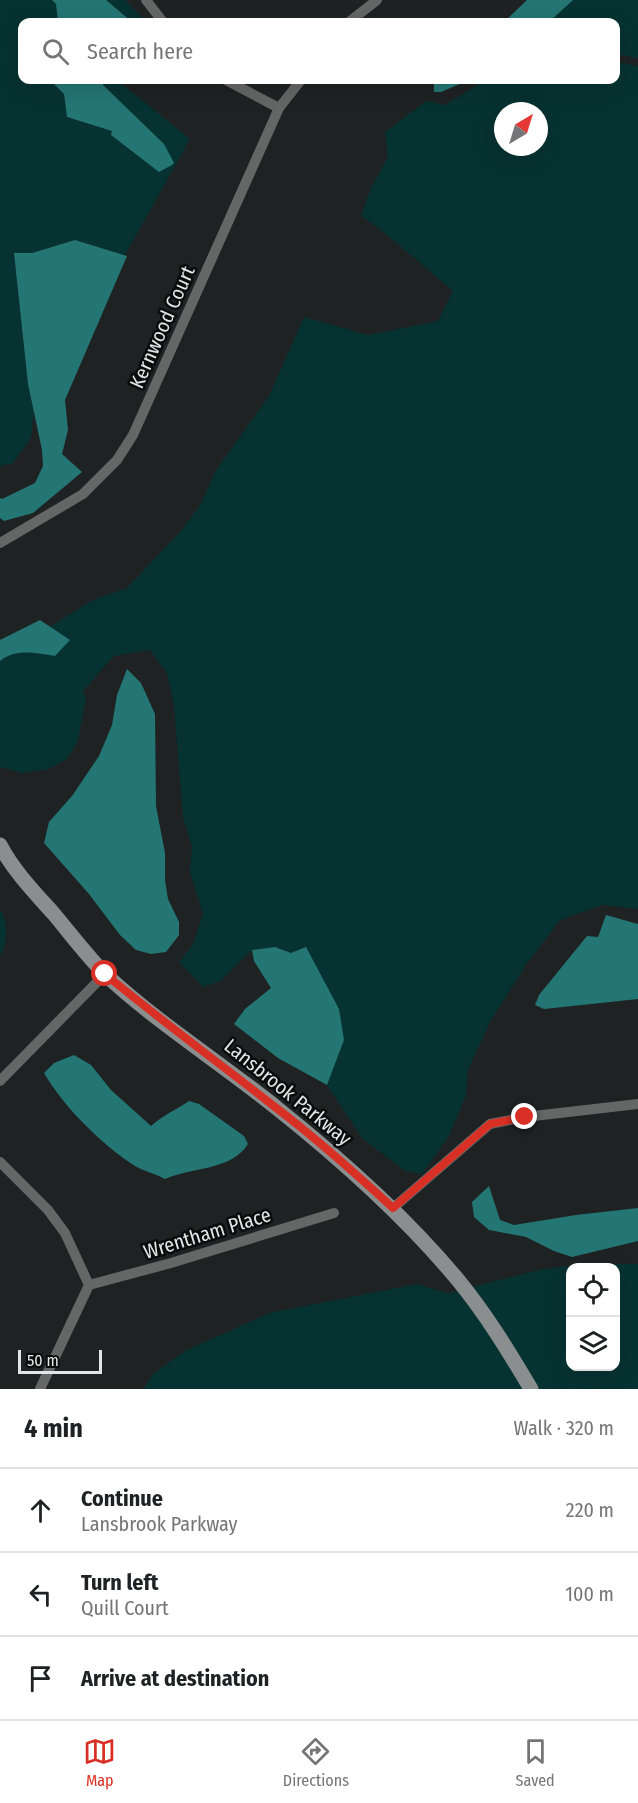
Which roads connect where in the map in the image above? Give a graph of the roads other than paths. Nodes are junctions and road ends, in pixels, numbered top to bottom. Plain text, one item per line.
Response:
1 (146, 0) edge
2 (377, 0) edge
3 (160, 18) edge
4 (354, 18) edge
5 (234, 84) edge
6 (298, 84) edge
7 (279, 108) junction
8 (0, 543) edge
9 (0, 845) edge
10 (105, 974) junction
11 (0, 1081) edge
12 (638, 1104) edge
13 (0, 1162) edge
14 (393, 1208) junction
15 (334, 1213) dead end
16 (89, 1285) junction
17 (40, 1389) edge
18 (531, 1389) edge

1 - 3 street
2 - 4 street
5 - 7 street
6 - 7 street, Kernwood Court
7 - 8 street, Kernwood Court
9 - 10 street, Lansbrook Parkway
10 - 11 street
10 - 14 street, Lansbrook Parkway
12 - 14 street
13 - 16 street
14 - 18 street, Lansbrook Parkway
15 - 16 street, Wrentham Place
16 - 17 street

